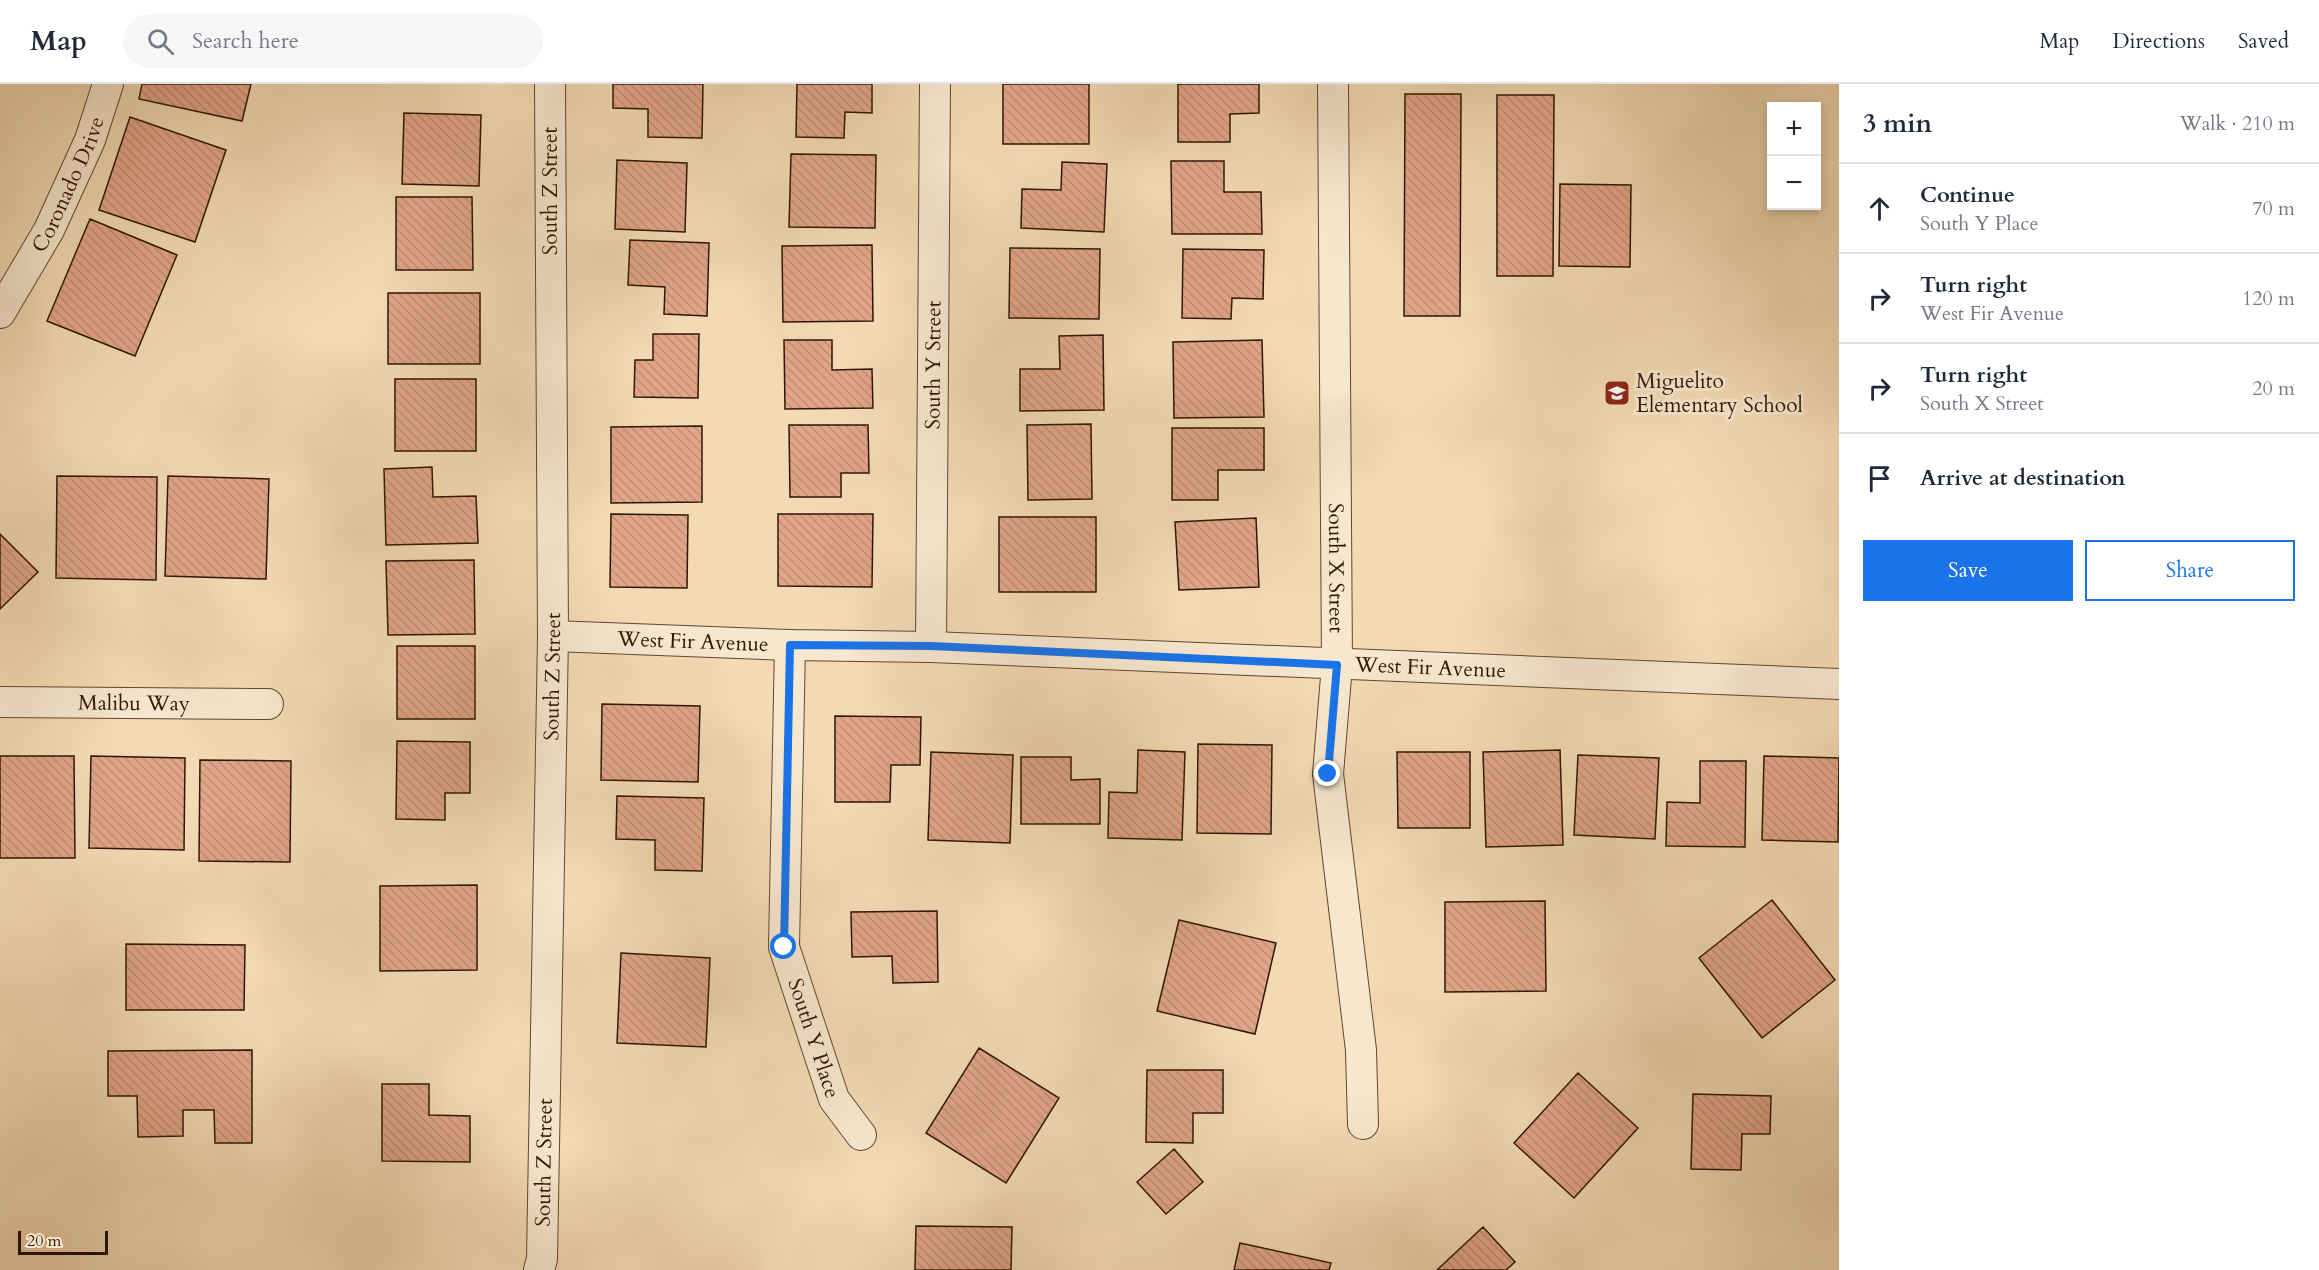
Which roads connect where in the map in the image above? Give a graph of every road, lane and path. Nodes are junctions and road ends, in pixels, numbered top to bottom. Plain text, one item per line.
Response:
1 (108, 84) edge
2 (550, 84) edge
3 (935, 84) edge
4 (1333, 84) edge
5 (0, 313) edge
6 (554, 636) junction
7 (790, 645) junction
8 (931, 646) junction
9 (1337, 665) junction
10 (1839, 684) edge
11 (0, 702) edge
12 (268, 704) dead end
13 (1364, 1124) dead end
14 (861, 1135) dead end
15 (539, 1270) edge

1 - 5 street, Coronado Drive
2 - 6 street, South Z Street
3 - 8 street, South Y Street
4 - 9 street, South X Street
6 - 7 street, West Fir Avenue
6 - 15 street, South Z Street
7 - 8 street, West Fir Avenue
7 - 14 street, South Y Place
8 - 9 street, West Fir Avenue
9 - 10 street, West Fir Avenue
9 - 13 street, South X Street
11 - 12 street, Malibu Way

